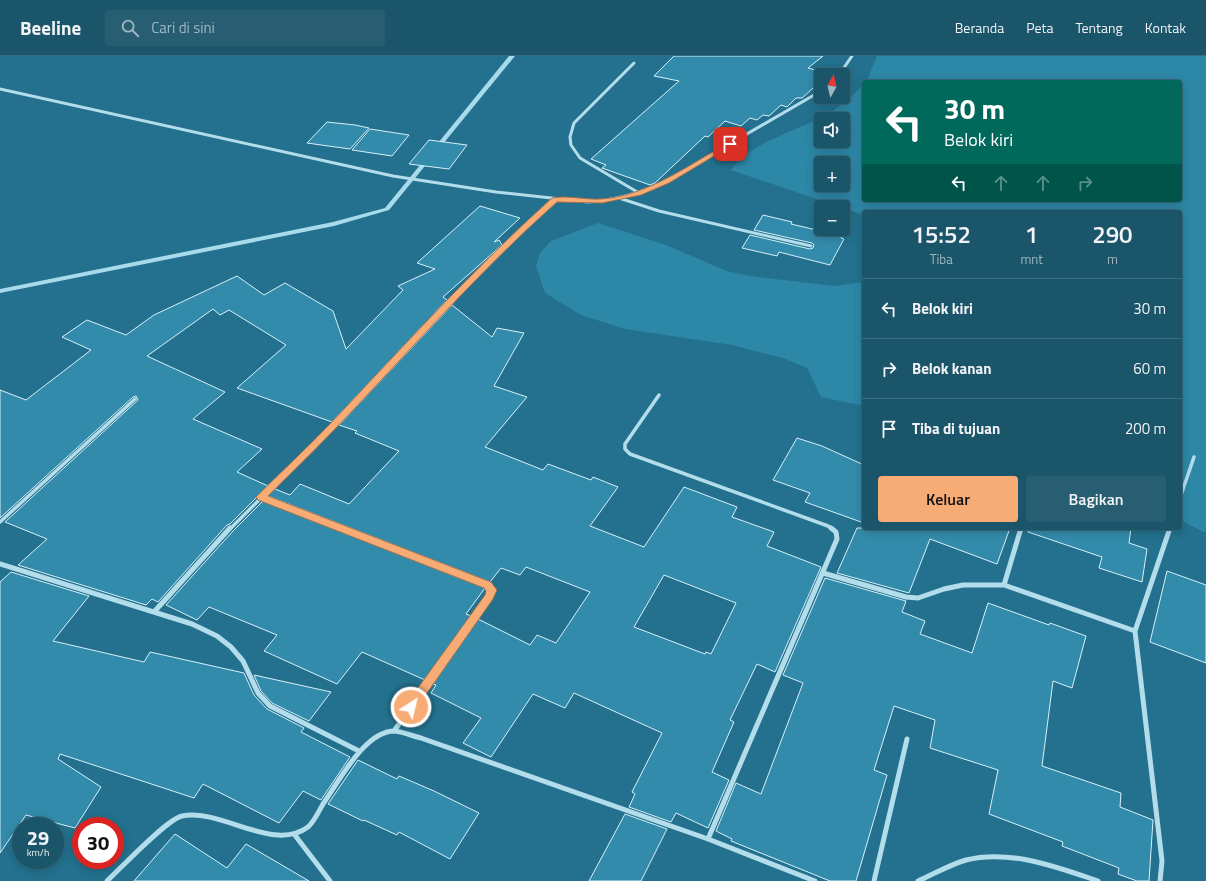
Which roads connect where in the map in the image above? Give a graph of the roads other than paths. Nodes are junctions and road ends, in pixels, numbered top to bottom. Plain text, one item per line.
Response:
1 (852, 56) edge
2 (634, 63) dead end
3 (844, 68) edge
4 (0, 90) edge
5 (814, 96) edge
6 (639, 193) junction
7 (618, 198) junction
8 (555, 200) junction
9 (811, 246) dead end
10 (659, 395) dead end
11 (135, 399) dead end
12 (1194, 457) dead end
13 (1182, 492) edge
14 (261, 497) junction
15 (0, 522) edge
16 (1020, 530) edge
17 (1169, 530) edge
18 (0, 564) edge
19 (823, 573) junction
20 (1004, 585) junction
21 (154, 612) junction
22 (1135, 631) junction
23 (394, 731) junction
24 (907, 739) dead end
25 (359, 751) junction
26 (294, 834) junction
27 (708, 839) junction
28 (107, 881) edge
29 (330, 881) edge
30 (815, 881) edge
31 (874, 881) edge
32 (918, 881) edge
33 (1098, 881) edge
34 (1160, 881) edge

1 - 3 street
2 - 6 street
4 - 8 street
5 - 6 street
6 - 7 street
7 - 8 street
7 - 9 street
8 - 14 street
10 - 19 street
11 - 15 street
12 - 13 street
14 - 21 street
14 - 23 street
16 - 20 street
17 - 22 street
18 - 21 street
19 - 20 street
19 - 27 street
20 - 22 street
21 - 25 street
22 - 34 street
23 - 25 street
23 - 27 street
24 - 31 street
25 - 26 street
26 - 28 street
26 - 29 street
27 - 30 street
32 - 33 street

